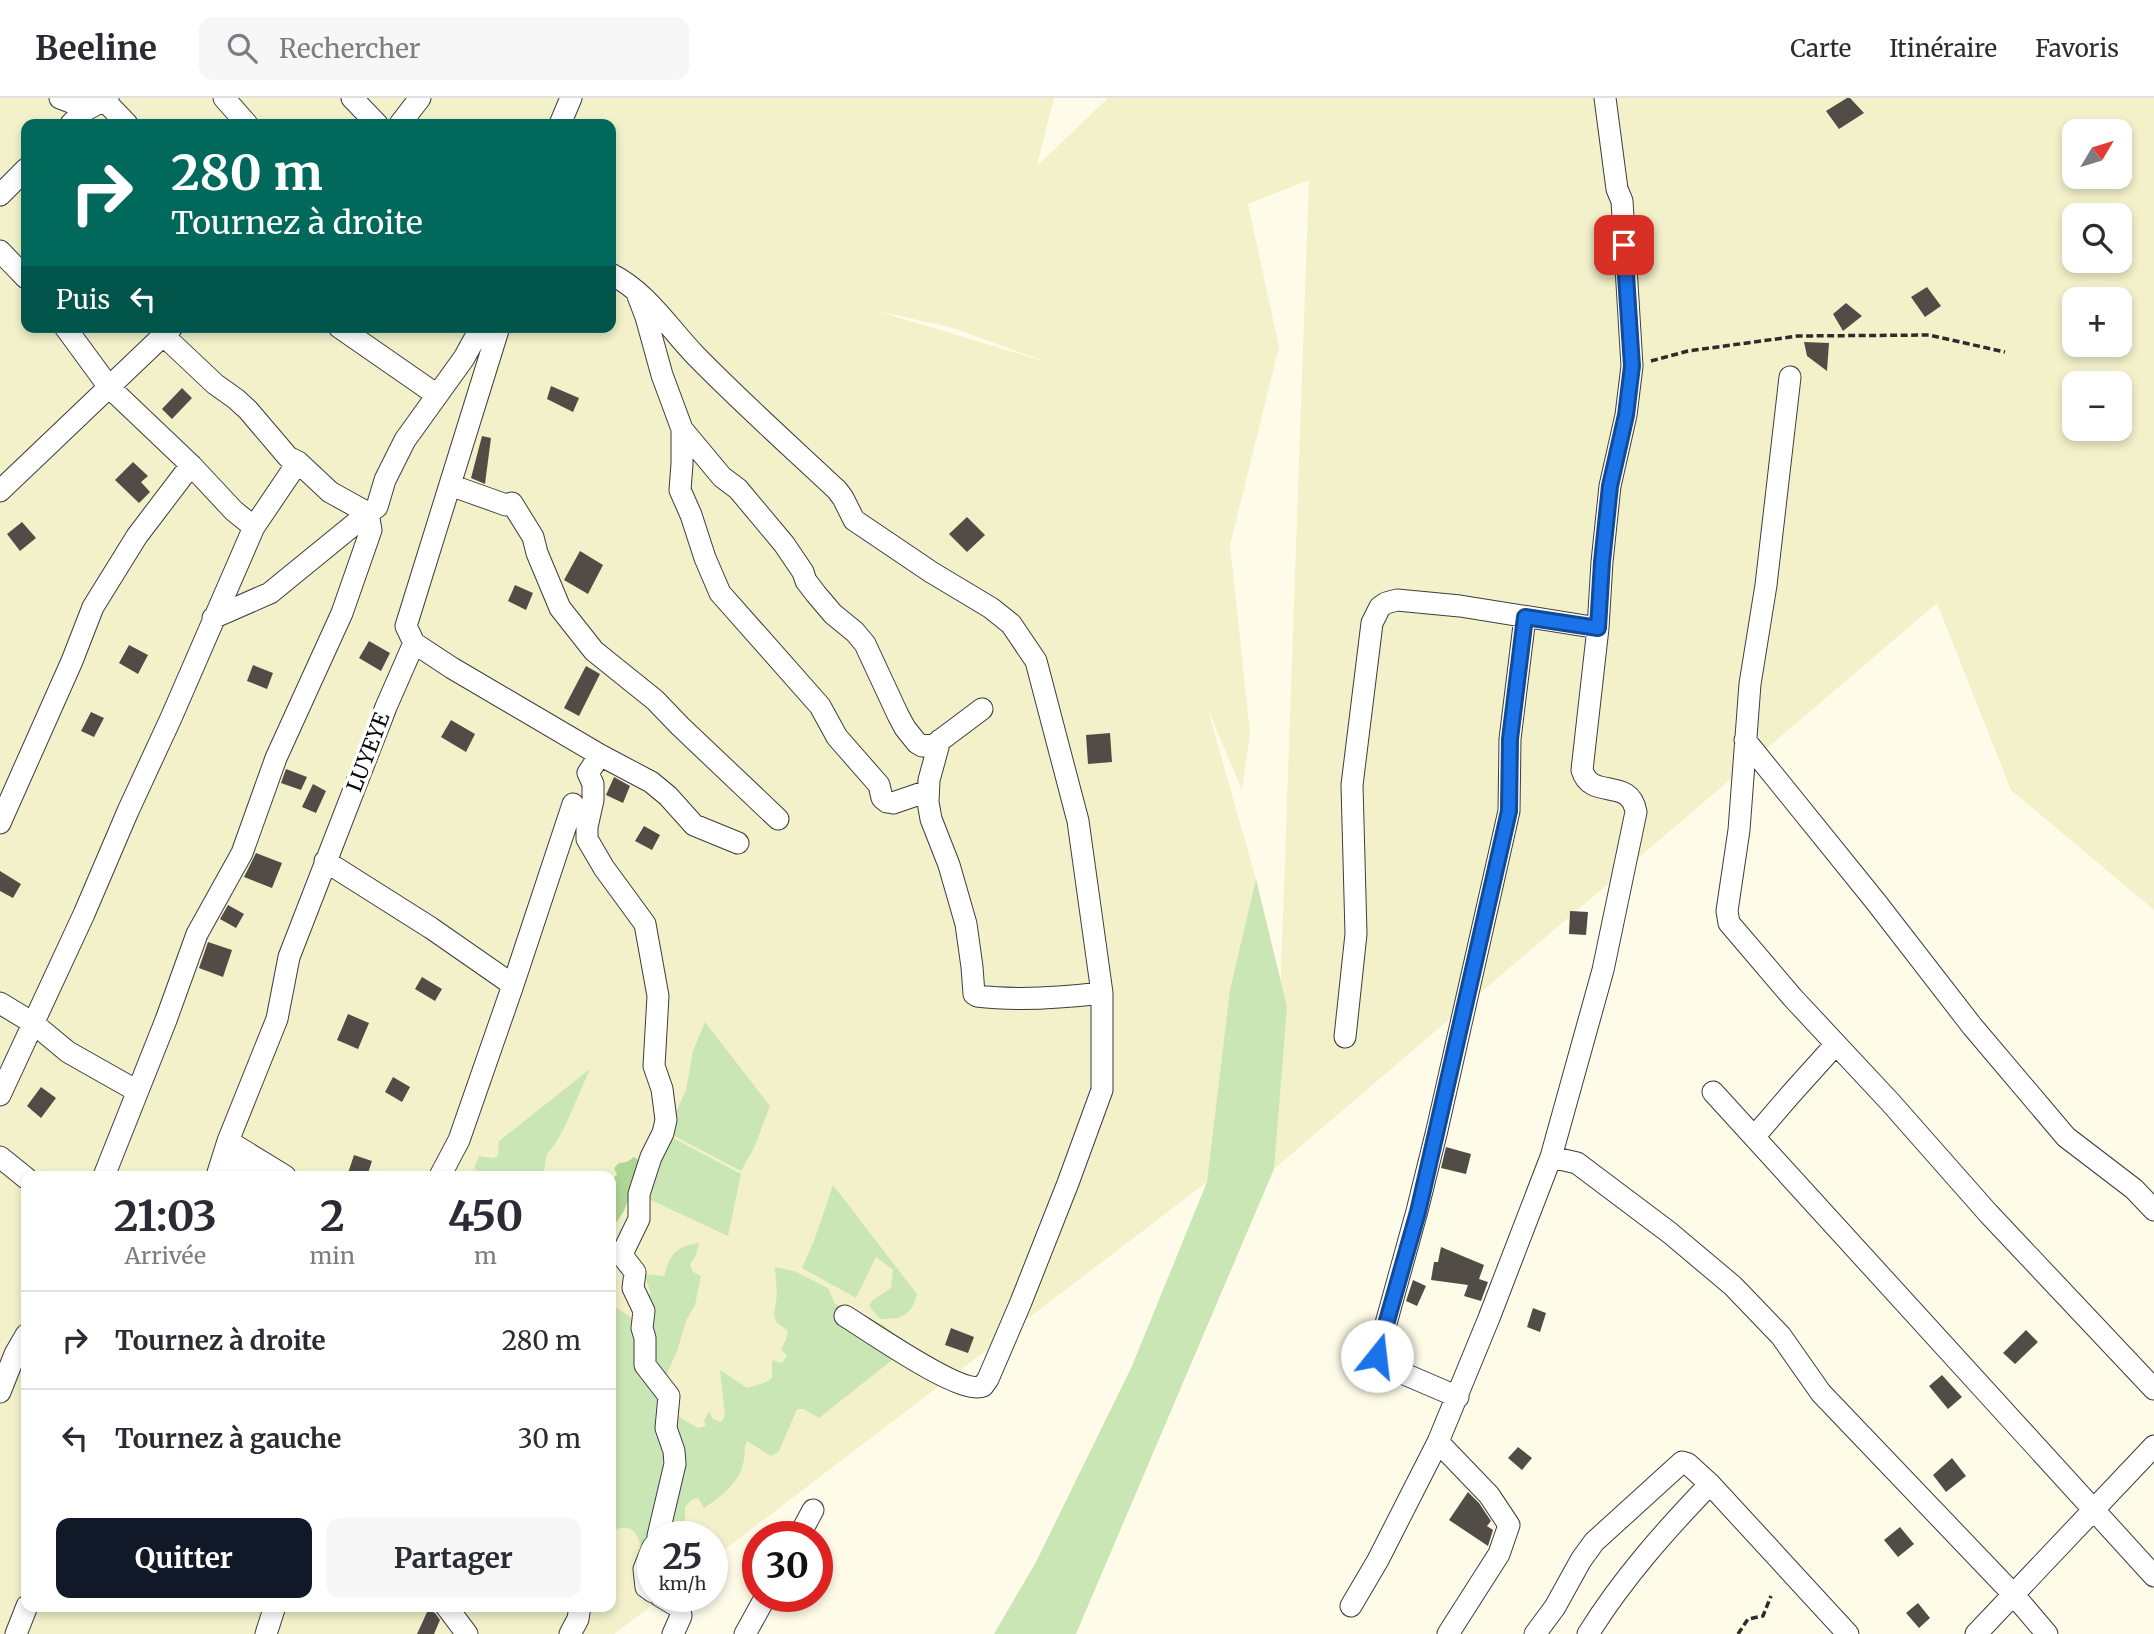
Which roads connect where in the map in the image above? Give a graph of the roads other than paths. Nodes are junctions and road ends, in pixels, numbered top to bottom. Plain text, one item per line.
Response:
1 (60, 98) edge
2 (224, 98) edge
3 (352, 98) edge
4 (420, 98) edge
5 (571, 98) edge
6 (1605, 98) edge
7 (107, 99) edge
8 (78, 118) edge
9 (123, 119) edge
10 (243, 119) edge
11 (372, 119) edge
12 (404, 119) edge
13 (562, 119) edge
14 (21, 174) edge
15 (0, 195) edge
16 (0, 251) edge
17 (21, 273) edge
18 (616, 277) edge
19 (634, 288) junction
20 (69, 333) edge
21 (166, 333) edge
22 (170, 333) edge
23 (349, 333) edge
24 (488, 333) edge
25 (492, 333) edge
26 (1790, 377) dead end
27 (109, 387) junction
28 (438, 395) junction
29 (682, 429) junction
30 (298, 462) junction
31 (191, 465) junction
32 (450, 485) junction
33 (0, 491) edge
34 (368, 513) junction
35 (254, 527) junction
36 (1525, 617) junction
37 (213, 618) junction
38 (1598, 628) junction
39 (414, 642) junction
40 (982, 709) dead end
41 (940, 740) junction
42 (1745, 740) junction
43 (600, 755) junction
44 (928, 791) junction
45 (573, 804) dead end
46 (778, 819) dead end
47 (0, 823) edge
48 (738, 843) dead end
49 (325, 861) junction
50 (513, 985) junction
51 (1102, 993) junction
52 (0, 1003) edge
53 (33, 1023) junction
54 (1345, 1037) dead end
55 (1836, 1044) junction
56 (137, 1091) junction
57 (1713, 1092) dead end
58 (0, 1095) edge
59 (1754, 1137) junction
60 (0, 1157) edge
61 (1551, 1157) junction
62 (223, 1158) edge
63 (106, 1171) edge
64 (246, 1171) edge
65 (268, 1171) edge
66 (443, 1171) edge
67 (21, 1174) edge
68 (2154, 1210) edge
69 (845, 1316) dead end
70 (8, 1349) edge
71 (2154, 1389) edge
72 (0, 1392) edge
73 (1458, 1397) junction
74 (1437, 1442) junction
75 (2154, 1446) edge
76 (1710, 1484) junction
77 (2094, 1509) junction
78 (813, 1510) dead end
79 (662, 1521) edge
80 (807, 1521) edge
81 (2154, 1576) edge
82 (2014, 1594) junction
83 (1351, 1606) dead end
84 (25, 1612) edge
85 (273, 1612) edge
86 (450, 1612) edge
87 (579, 1612) edge
88 (680, 1612) edge
89 (757, 1612) edge
90 (16, 1634) edge
91 (265, 1634) edge
92 (467, 1634) edge
93 (570, 1634) edge
94 (673, 1634) edge
95 (745, 1634) edge
96 (1448, 1634) edge
97 (1535, 1634) edge
98 (1588, 1634) edge
99 (1848, 1634) edge
100 (1976, 1634) edge
101 (2047, 1634) edge

1 - 8 street
2 - 10 street
3 - 11 street
4 - 12 street
5 - 13 street
6 - 38 street
7 - 8 street
7 - 9 street
14 - 15 street
16 - 17 street
18 - 19 street
19 - 29 street
19 - 51 street
20 - 27 street
21 - 27 street
22 - 30 street
23 - 28 street
24 - 28 street
25 - 32 street, LUYEYE
26 - 42 street
27 - 31 street
27 - 33 street
28 - 34 street
29 - 41 street
29 - 44 street
30 - 34 street
30 - 35 street
31 - 35 street
31 - 47 street
32 - 39 street, LUYEYE
32 - 46 street
34 - 37 street
34 - 56 street
35 - 37 street
36 - 38 street
36 - 54 street
36 - 73 street
37 - 53 street
38 - 61 street
39 - 43 street
39 - 49 street, LUYEYE
40 - 41 street
41 - 44 street
42 - 55 street
42 - 68 street
43 - 48 street
43 - 79 street
44 - 51 street
45 - 50 street
49 - 50 street
49 - 62 street, LUYEYE
50 - 66 street
51 - 69 street
52 - 53 street
53 - 56 street
53 - 58 street
55 - 59 street
55 - 71 street
56 - 63 street
57 - 59 street
59 - 77 street
60 - 67 street
61 - 73 street
61 - 82 street
62 - 64 street
62 - 65 street
70 - 72 street
73 - 74 street
74 - 83 street
74 - 96 street
75 - 77 street
76 - 97 street
76 - 98 street
76 - 99 street
77 - 81 street
77 - 82 street
78 - 80 street
82 - 100 street
82 - 101 street
84 - 90 street
85 - 91 street
86 - 92 street
87 - 93 street
88 - 94 street
89 - 95 street

